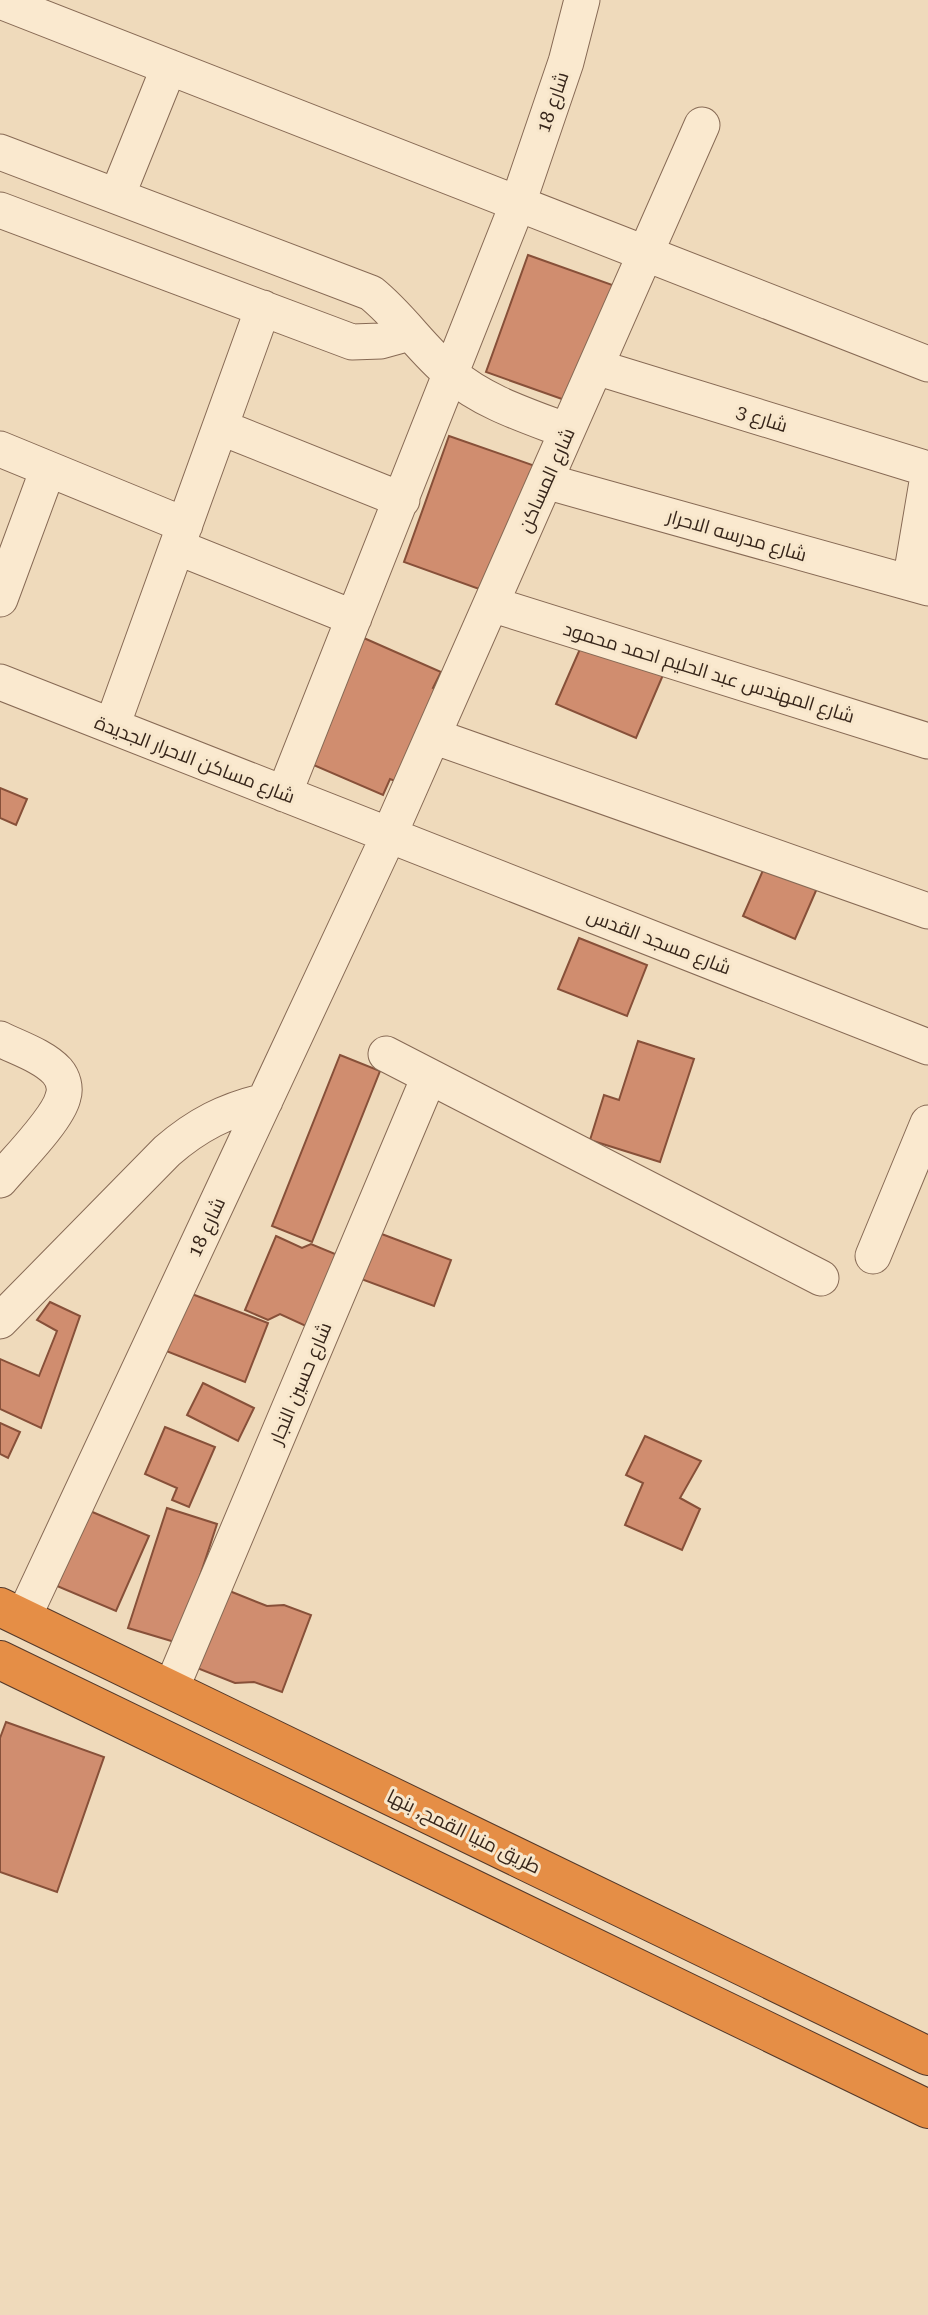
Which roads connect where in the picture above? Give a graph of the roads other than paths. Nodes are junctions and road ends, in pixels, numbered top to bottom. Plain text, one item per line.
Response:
1 (582, 0) edge
2 (0, 1) edge
3 (169, 67) junction
4 (702, 125) dead end
5 (0, 152) edge
6 (117, 196) junction
7 (518, 203) junction
8 (0, 210) edge
9 (646, 254) junction
10 (263, 308) junction
11 (410, 333) junction
12 (928, 364) edge
13 (596, 367) junction
14 (452, 375) junction
15 (220, 427) junction
16 (567, 431) junction
17 (0, 449) edge
18 (48, 469) junction
19 (928, 469) edge
20 (928, 476) edge
21 (545, 481) junction
22 (402, 499) junction
23 (181, 536) junction
24 (919, 586) edge
25 (0, 599) edge
26 (491, 604) junction
27 (354, 618) junction
28 (0, 682) edge
29 (112, 726) junction
30 (433, 736) junction
31 (928, 741) edge
32 (284, 794) junction
33 (389, 835) junction
34 (928, 911) edge
35 (0, 1039) edge
36 (928, 1047) edge
37 (386, 1055) dead end
38 (429, 1077) junction
39 (265, 1101) junction
40 (928, 1123) edge
41 (0, 1180) edge
42 (873, 1256) dead end
43 (821, 1278) dead end
44 (0, 1321) edge
45 (12, 1612) edge
46 (0, 1660) edge
47 (171, 1689) junction
48 (928, 2056) edge
49 (928, 2109) edge

1 - 7 street, شارع 18
2 - 3 street
3 - 6 street
3 - 7 street
4 - 9 street, شارع المساكن
5 - 6 street
6 - 11 street
7 - 9 street
7 - 14 street, شارع 18
8 - 10 street
9 - 12 street
9 - 13 street, شارع المساكن
10 - 11 street
10 - 15 street
11 - 14 street
13 - 16 street, شارع المساكن
13 - 19 street, شارع 3
14 - 16 street
14 - 22 street, شارع 18
15 - 22 street
15 - 23 street
16 - 21 street, شارع المساكن
17 - 18 street
18 - 23 street
18 - 25 street
20 - 24 street
21 - 24 street, شارع مدرسه الاحرار
21 - 26 street, شارع المساكن
22 - 27 street, شارع 18
23 - 27 street
23 - 29 street
26 - 30 street, شارع المساكن
26 - 31 street, شارع المهندس عبد الحليم احمد محمود
27 - 32 street, شارع 18
28 - 29 street, شارع مساكن الاحرار الجديدة
29 - 32 street, شارع مساكن الاحرار الجديدة
30 - 33 street, شارع المساكن
30 - 34 street
32 - 33 street, شارع مساكن الاحرار الجديدة
33 - 36 street, شارع مسجد القدس
33 - 39 street, شارع 18
35 - 41 street
37 - 38 street
38 - 43 street
38 - 47 street, شارع حسين النجار
39 - 44 street
39 - 45 street, شارع 18
40 - 42 street
45 - 47 highway, طريق منيا القمح, بنها
46 - 49 highway
47 - 48 highway, طريق منيا القمح, بنها

